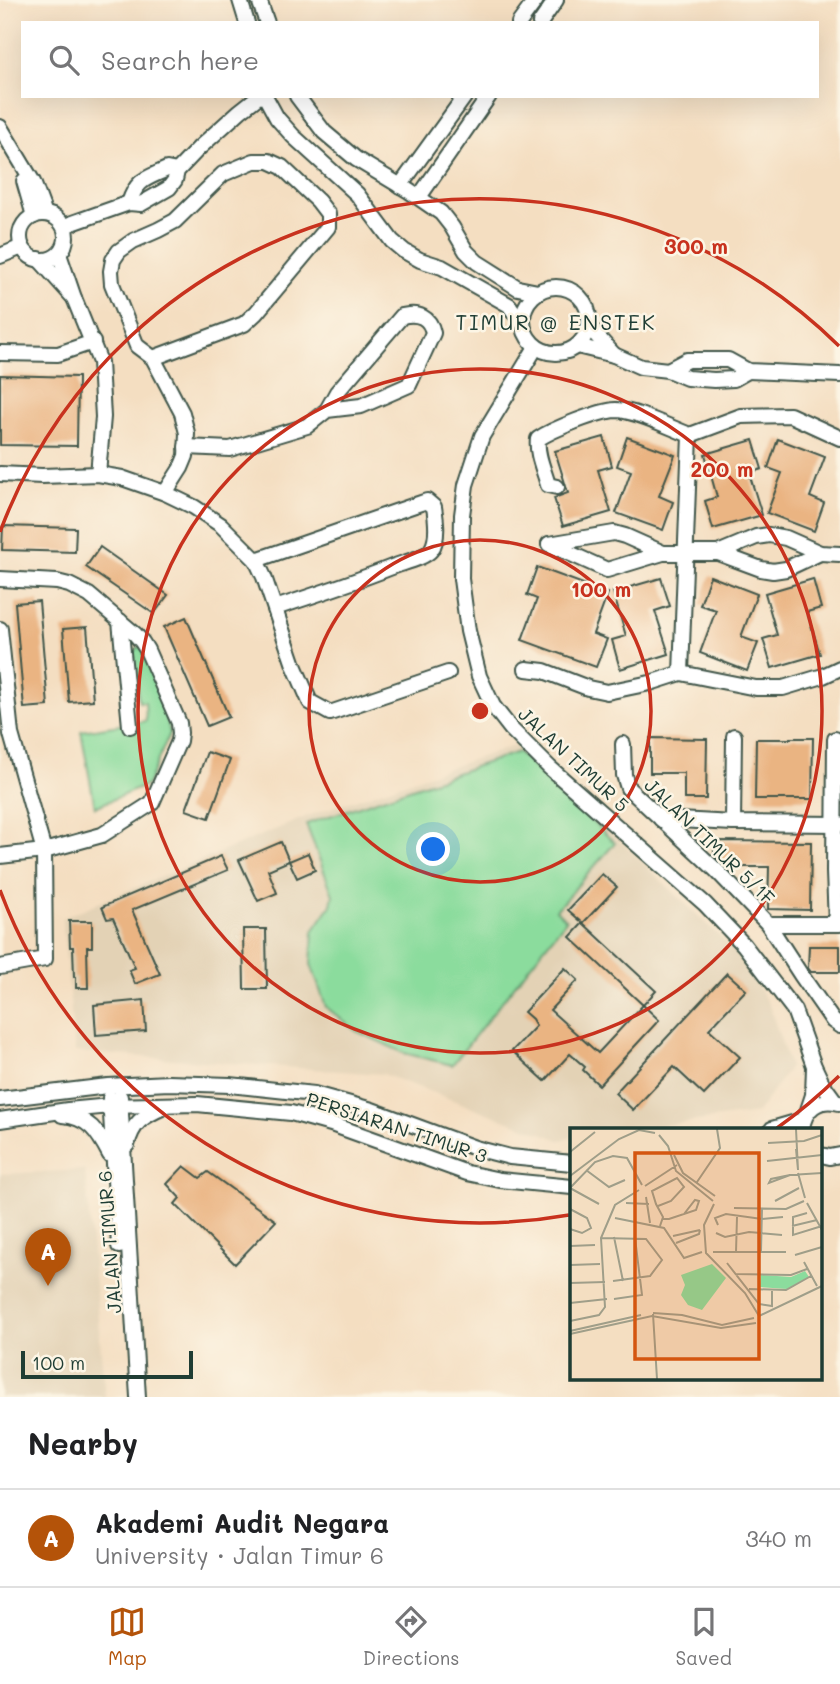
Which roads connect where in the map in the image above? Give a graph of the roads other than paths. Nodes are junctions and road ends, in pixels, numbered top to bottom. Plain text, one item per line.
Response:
1 (240, 0) edge
2 (260, 0) edge
3 (536, 0) edge
4 (556, 0) edge
5 (246, 21) edge
6 (266, 21) edge
7 (520, 21) edge
8 (541, 21) edge
9 (257, 98) edge
10 (266, 98) edge
11 (298, 98) edge
12 (465, 98) edge
13 (488, 98) edge
14 (0, 127) edge
15 (400, 186) junction
16 (419, 197) junction
17 (39, 215) junction
18 (64, 226) junction
19 (22, 247) junction
20 (59, 254) junction
21 (0, 256) edge
22 (38, 259) junction
23 (538, 292) junction
24 (74, 298) junction
25 (522, 323) junction
26 (589, 327) junction
27 (93, 342) junction
28 (577, 346) junction
29 (536, 347) junction
30 (0, 353) edge
31 (614, 355) junction
32 (153, 358) junction
33 (840, 375) edge
34 (327, 410) junction
35 (690, 435) junction
36 (840, 438) edge
37 (187, 447) junction
38 (0, 474) edge
39 (98, 474) junction
40 (557, 487) dead end
41 (165, 493) junction
42 (663, 553) junction
43 (718, 553) junction
44 (820, 553) junction
45 (685, 554) junction
46 (840, 554) edge
47 (256, 560) junction
48 (0, 579) edge
49 (275, 608) junction
50 (120, 621) junction
51 (0, 629) edge
52 (840, 667) edge
53 (526, 669) dead end
54 (448, 673) dead end
55 (681, 674) junction
56 (130, 726) dead end
57 (734, 736) dead end
58 (835, 739) dead end
59 (623, 744) dead end
60 (661, 819) junction
61 (733, 823) junction
62 (837, 824) edge
63 (44, 851) junction
64 (0, 856) edge
65 (768, 924) junction
66 (838, 924) edge
67 (0, 967) edge
68 (840, 1026) edge
69 (814, 1066) junction
70 (114, 1086) junction
71 (0, 1099) edge
72 (837, 1102) edge
73 (168, 1105) junction
74 (116, 1106) junction
75 (44, 1114) junction
76 (0, 1120) edge
77 (804, 1120) edge
78 (776, 1128) edge
79 (840, 1154) edge
80 (822, 1155) edge
81 (118, 1158) junction
82 (570, 1163) edge
83 (570, 1186) edge
84 (131, 1397) edge
85 (138, 1397) edge

1 - 5 street
2 - 6 street
3 - 7 street
4 - 8 street
9 - 18 street
10 - 25 street
11 - 15 street
12 - 15 street
13 - 16 street
14 - 17 street
15 - 16 street
16 - 23 street
17 - 18 street
17 - 19 street
18 - 20 street
19 - 21 street
19 - 22 street
20 - 22 street
20 - 24 street
22 - 24 street
23 - 25 street
23 - 26 street
24 - 27 street
25 - 29 street
26 - 28 street
26 - 31 street
27 - 30 street
27 - 39 street
28 - 29 street
28 - 31 street
29 - 69 street, JALAN TIMUR 5
31 - 33 street
32 - 32 street
32 - 37 street
34 - 34 street
34 - 37 street
35 - 36 street
35 - 40 street
35 - 45 street
37 - 41 street
38 - 39 street
39 - 41 street
41 - 47 street
42 - 42 street
42 - 45 street
43 - 44 street
43 - 44 street
43 - 45 street
44 - 46 street
45 - 55 street
47 - 49 street
47 - 49 street
48 - 50 street
49 - 54 street
50 - 56 street
50 - 63 street
51 - 63 street
52 - 55 street
53 - 55 street
57 - 61 street
58 - 62 street
59 - 60 street, JALAN TIMUR 5/1F
60 - 61 street
60 - 65 street, JALAN TIMUR 5/1F
61 - 62 street
62 - 66 street
63 - 64 street
63 - 67 street
65 - 66 street
65 - 68 street, JALAN TIMUR 5/1F
69 - 72 street, JALAN TIMUR 5
69 - 77 street, JALAN TIMUR 5
70 - 71 street, PERSIARAN TIMUR 3
70 - 74 street, JALAN TIMUR 6
70 - 82 street, PERSIARAN TIMUR 3
72 - 77 street
73 - 74 street, PERSIARAN TIMUR 3
73 - 81 street
73 - 83 street, PERSIARAN TIMUR 3
74 - 75 street, PERSIARAN TIMUR 3
74 - 81 street, JALAN TIMUR 6
75 - 76 street, PERSIARAN TIMUR 3
75 - 81 street
77 - 78 street
79 - 80 street
81 - 84 street, JALAN TIMUR 6
81 - 85 street, JALAN TIMUR 6

